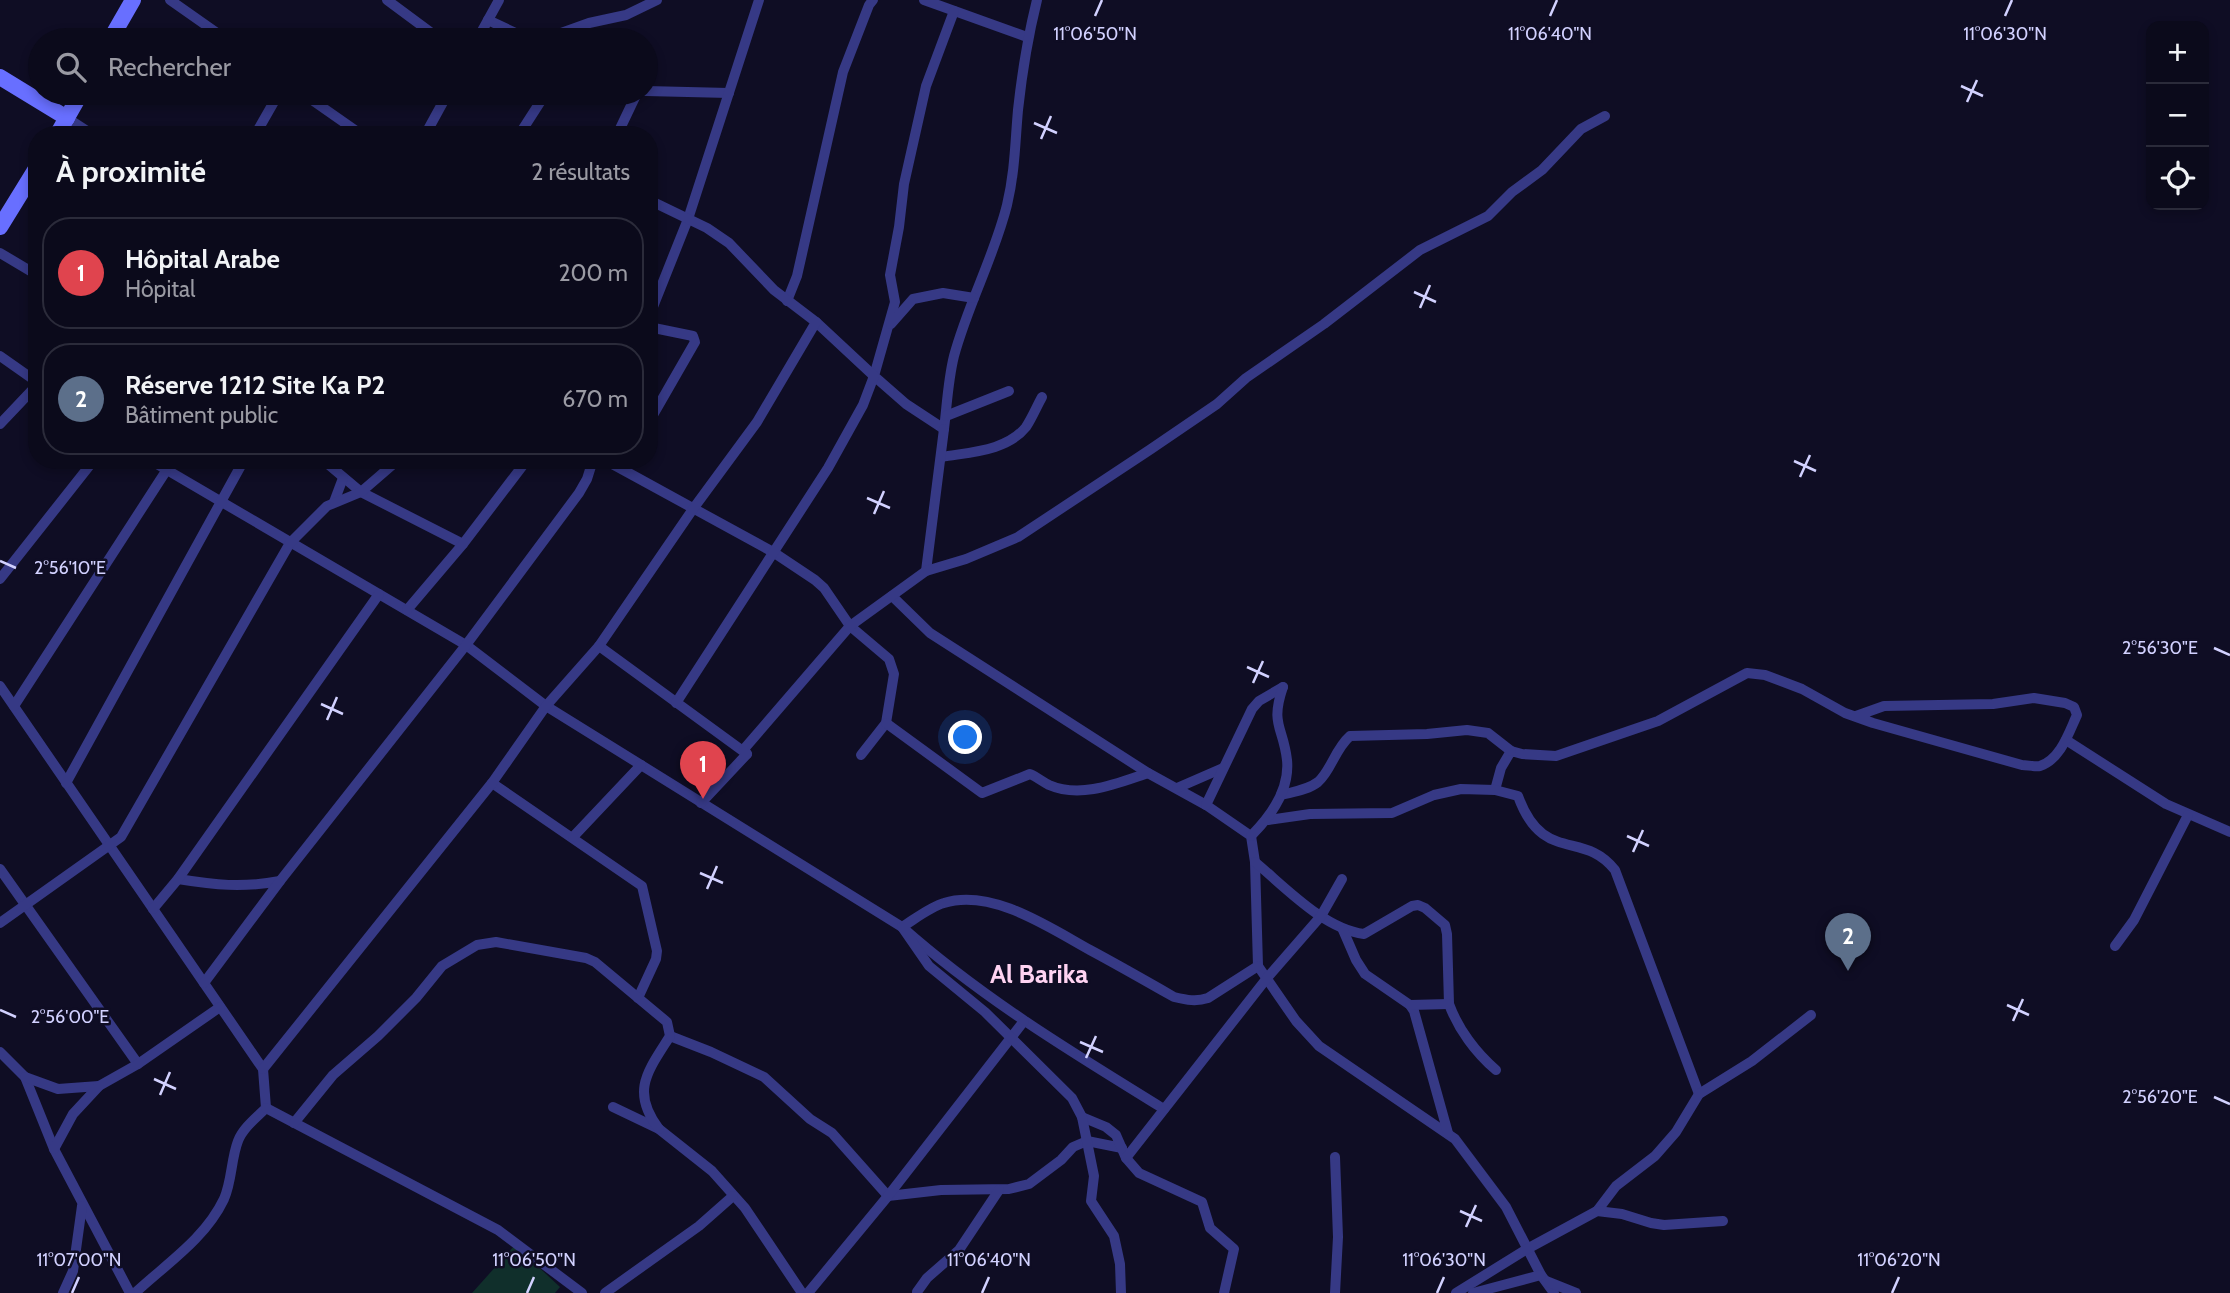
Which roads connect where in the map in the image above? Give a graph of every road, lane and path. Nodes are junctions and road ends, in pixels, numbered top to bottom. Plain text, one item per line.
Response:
1 (133, 0) edge
2 (170, 0) edge
3 (387, 0) edge
4 (499, 0) edge
5 (657, 0) edge
6 (759, 0) edge
7 (924, 0) edge
8 (1037, 0) edge
9 (870, 2) edge
10 (954, 11) junction
11 (488, 20) junction
12 (117, 28) edge
13 (210, 28) edge
14 (425, 28) edge
15 (484, 28) edge
16 (503, 28) edge
17 (576, 28) edge
18 (1027, 37) junction
19 (0, 77) edge
20 (658, 91) edge
21 (729, 93) junction
22 (28, 94) edge
23 (46, 105) edge
24 (74, 105) edge
25 (272, 105) edge
26 (319, 105) edge
27 (441, 105) edge
28 (538, 105) edge
29 (632, 105) edge
30 (1605, 116) dead end
31 (67, 118) junction
32 (62, 126) edge
33 (79, 126) edge
34 (260, 126) edge
35 (349, 126) edge
36 (430, 126) edge
37 (525, 126) edge
38 (622, 126) edge
39 (28, 182) edge
40 (658, 204) edge
41 (688, 219) junction
42 (0, 227) edge
43 (0, 253) edge
44 (28, 270) edge
45 (658, 294) edge
46 (974, 298) junction
47 (787, 301) junction
48 (816, 323) junction
49 (658, 329) edge
50 (887, 329) junction
51 (0, 356) edge
52 (874, 376) junction
53 (28, 377) edge
54 (1009, 391) dead end
55 (28, 394) edge
56 (1042, 397) dead end
57 (658, 406) edge
58 (946, 416) junction
59 (0, 424) edge
60 (944, 429) junction
61 (942, 457) junction
62 (87, 469) edge
63 (163, 469) edge
64 (239, 469) edge
65 (333, 469) edge
66 (388, 469) edge
67 (520, 469) edge
68 (590, 469) edge
69 (625, 469) edge
70 (166, 471) junction
71 (343, 478) junction
72 (361, 492) junction
73 (334, 502) junction
74 (221, 503) junction
75 (693, 509) junction
76 (290, 543) junction
77 (463, 544) junction
78 (773, 552) junction
79 (926, 571) junction
80 (0, 579) edge
81 (379, 594) junction
82 (892, 596) junction
83 (407, 610) junction
84 (850, 626) junction
85 (466, 645) junction
86 (599, 646) junction
87 (0, 686) edge
88 (676, 703) junction
89 (15, 706) junction
90 (546, 706) junction
91 (1856, 716) junction
92 (886, 723) junction
93 (2066, 740) junction
94 (1511, 751) junction
95 (747, 754) junction
96 (861, 755) dead end
97 (641, 765) junction
98 (1223, 768) junction
99 (1148, 773) junction
100 (66, 783) junction
101 (492, 783) junction
102 (1177, 789) junction
103 (1495, 790) junction
104 (1281, 795) junction
105 (701, 803) junction
106 (1206, 805) junction
107 (2188, 816) junction
108 (1268, 820) junction
109 (2230, 832) edge
110 (1251, 836) junction
111 (573, 837) junction
112 (109, 846) junction
113 (1255, 862) junction
114 (0, 869) edge
115 (1342, 878) dead end
116 (178, 879) junction
117 (280, 881) junction
118 (249, 886) junction
119 (268, 896) junction
120 (25, 905) junction
121 (153, 909) junction
122 (1321, 916) junction
123 (0, 923) edge
124 (902, 927) junction
125 (1343, 930) junction
126 (2115, 946) dead end
127 (1258, 966) junction
128 (1267, 978) junction
129 (204, 983) junction
130 (638, 998) junction
131 (1449, 1004) junction
132 (1410, 1005) junction
133 (220, 1007) junction
134 (1811, 1014) dead end
135 (1024, 1021) junction
136 (670, 1036) junction
137 (1012, 1036) junction
138 (2, 1056) edge
139 (138, 1064) junction
140 (263, 1069) junction
141 (1496, 1070) dead end
142 (25, 1077) junction
143 (99, 1086) junction
144 (1699, 1094) junction
145 (613, 1107) dead end
146 (266, 1108) junction
147 (1164, 1109) junction
148 (1082, 1117) junction
149 (294, 1123) junction
150 (659, 1129) junction
151 (1448, 1133) junction
152 (1087, 1141) junction
153 (54, 1149) junction
154 (1124, 1153) junction
155 (1335, 1157) dead end
156 (999, 1190) junction
157 (733, 1196) junction
158 (888, 1196) junction
159 (82, 1206) junction
160 (1597, 1211) junction
161 (1723, 1221) dead end
162 (1527, 1249) junction
163 (1543, 1278) junction
164 (63, 1293) edge
165 (132, 1293) edge
166 (582, 1293) edge
167 (605, 1293) edge
168 (802, 1293) edge
169 (808, 1293) edge
170 (907, 1293) edge
171 (918, 1293) edge
172 (1121, 1293) edge
173 (1224, 1293) edge
174 (1335, 1293) edge
175 (1456, 1293) edge
176 (1473, 1293) edge
177 (1554, 1293) edge
178 (1576, 1293) edge

1 - 12 street
2 - 13 street
3 - 14 street
4 - 11 street
5 - 17 street
6 - 21 street
7 - 10 street
8 - 18 street
9 - 47 street
10 - 18 street
10 - 50 street
11 - 15 street
11 - 16 street
18 - 46 street
19 - 22 street
20 - 21 street
21 - 41 street
23 - 31 street
24 - 31 street
25 - 34 street
26 - 35 street
27 - 36 street
28 - 37 street
29 - 38 street
30 - 79 street
31 - 32 street
31 - 33 street
39 - 42 street
40 - 41 street
41 - 45 street
41 - 47 street
43 - 44 street
46 - 50 street
46 - 58 street
47 - 48 street
48 - 52 street
48 - 75 street
49 - 57 street
50 - 52 street
51 - 53 street
52 - 60 street
52 - 78 street
54 - 58 street
55 - 59 street
56 - 61 street
58 - 60 street
60 - 61 street
61 - 79 street
62 - 80 street
63 - 70 street
64 - 74 street
65 - 71 street
66 - 72 street
67 - 77 street
68 - 85 street
69 - 75 street
70 - 74 street
70 - 89 street
71 - 72 street
71 - 73 street
72 - 73 street
72 - 77 street
73 - 76 street
74 - 76 street
74 - 100 street
75 - 78 street
75 - 86 street
76 - 81 street
76 - 112 street
77 - 83 street
78 - 84 street
78 - 88 street
79 - 82 street
81 - 83 street
81 - 116 street
82 - 84 street
82 - 99 street
83 - 85 street
84 - 92 street
84 - 95 street
85 - 90 street
85 - 117 street
86 - 88 street
86 - 90 street
87 - 89 street
88 - 95 street
89 - 100 street
90 - 97 street
90 - 101 street
91 - 93 street
91 - 93 street
91 - 94 street
92 - 96 street
92 - 99 street
93 - 107 street
94 - 103 street
94 - 104 street
95 - 105 street
97 - 105 street
97 - 111 street
98 - 102 street
98 - 104 street
98 - 106 street
99 - 102 street
100 - 112 street
101 - 111 street
101 - 140 street
102 - 106 street
103 - 108 street
103 - 144 street
104 - 108 street
105 - 124 street
106 - 110 street
107 - 109 street
107 - 126 street
108 - 110 street
110 - 113 street
111 - 130 street
112 - 120 street
112 - 121 street
113 - 122 street
113 - 127 street
114 - 120 street
115 - 122 street
116 - 118 street
116 - 121 street
117 - 118 street
117 - 119 street
118 - 119 street
119 - 129 street
120 - 123 street
120 - 139 street
121 - 129 street
122 - 125 street
122 - 128 street
124 - 127 street
124 - 135 street
124 - 137 street
125 - 131 street
125 - 132 street
127 - 128 street
128 - 147 street
128 - 151 street
129 - 133 street
130 - 136 street
130 - 149 street
131 - 132 street
131 - 141 street
132 - 151 street
133 - 139 street
133 - 140 street
134 - 144 street
135 - 137 street
135 - 147 street
136 - 150 street
136 - 158 street
137 - 148 street
137 - 158 street
138 - 142 street
139 - 143 street
140 - 146 street
142 - 143 street
142 - 153 street
143 - 153 street
144 - 160 street
145 - 150 street
146 - 149 street
146 - 165 street
147 - 154 street
148 - 152 street
148 - 154 street
149 - 166 street
150 - 157 street
151 - 162 street
152 - 154 street
152 - 156 street
152 - 172 street
153 - 159 street
154 - 173 street
155 - 174 street
156 - 158 street
156 - 171 street
157 - 167 street
157 - 168 street
158 - 169 street
159 - 164 street
159 - 165 street
160 - 161 street
160 - 162 street
162 - 163 street
162 - 175 street
163 - 176 street
163 - 177 street
163 - 178 street
170 - 171 street

